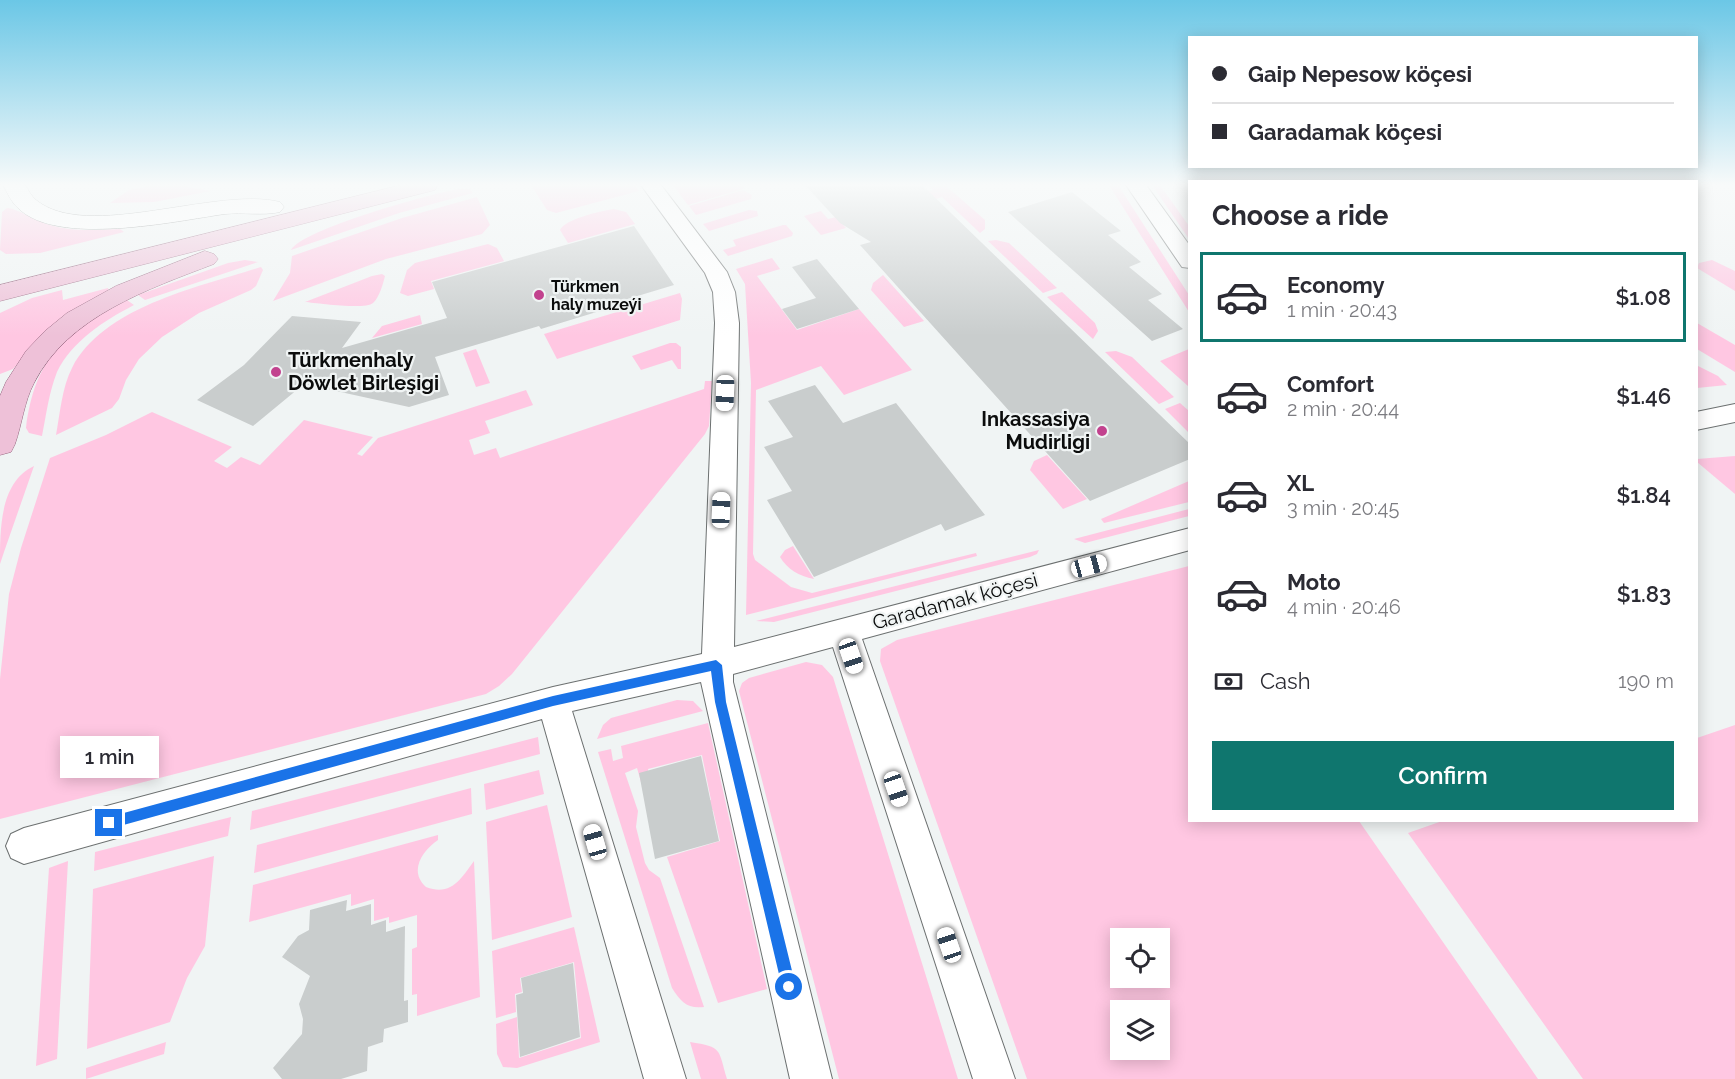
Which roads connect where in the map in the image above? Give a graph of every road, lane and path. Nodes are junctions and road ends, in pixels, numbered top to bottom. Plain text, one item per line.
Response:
1 (176, 235) edge
2 (203, 235) edge
3 (249, 235) edge
4 (689, 235) edge
5 (1172, 235) edge
6 (1188, 259) edge
7 (0, 272) edge
8 (0, 293) edge
9 (1735, 413) edge
10 (1698, 421) edge
11 (1698, 421) edge
12 (1735, 422) edge
13 (0, 444) edge
14 (1188, 540) edge
15 (843, 630) junction
16 (716, 665) junction
17 (553, 701) junction
18 (24, 846) dead end
19 (665, 1079) edge
20 (811, 1079) edge
21 (994, 1079) edge

1 - 7 main road
2 - 8 main road
3 - 13 main road
4 - 16 street
5 - 6 street
9 - 10 street
11 - 12 street
14 - 15 street, Garadamak köçesi
15 - 16 street, Garadamak köçesi
15 - 21 street
16 - 17 street, Garadamak köçesi
16 - 20 street
17 - 18 street, Garadamak köçesi
17 - 19 street

